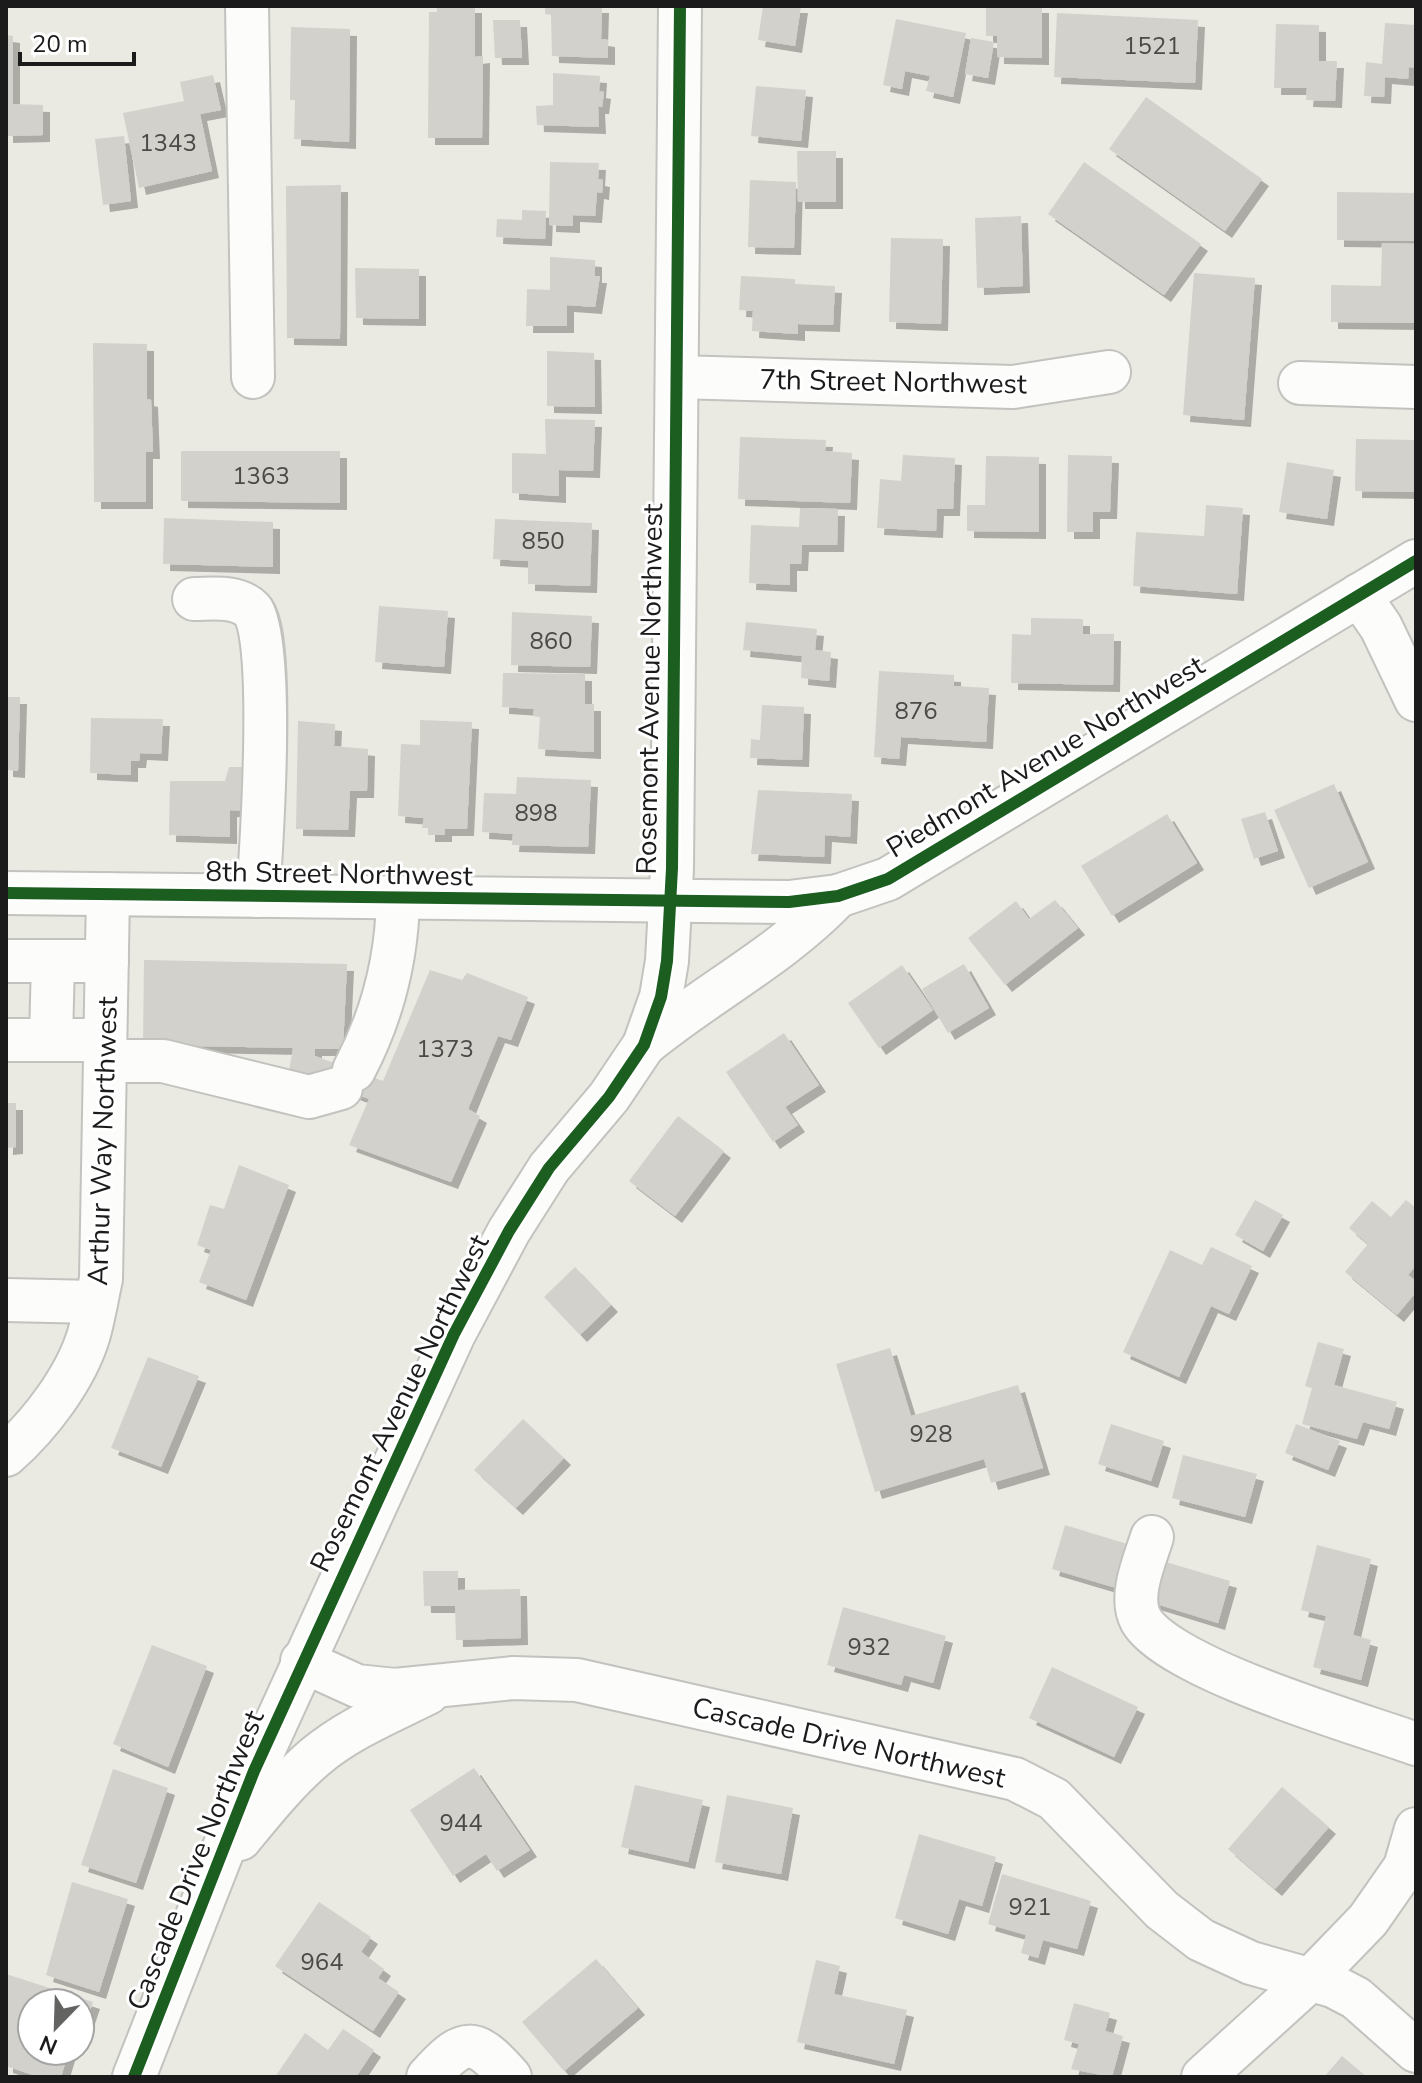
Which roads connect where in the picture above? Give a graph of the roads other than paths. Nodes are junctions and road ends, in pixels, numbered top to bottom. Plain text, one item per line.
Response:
1 (247, 6) edge
2 (680, 6) edge
3 (1109, 372) dead end
4 (253, 377) dead end
5 (677, 377) junction
6 (1300, 383) dead end
7 (1416, 387) edge
8 (1416, 561) edge
9 (1359, 595) junction
10 (194, 599) dead end
11 (1416, 700) edge
12 (6, 893) edge
13 (108, 894) junction
14 (258, 896) junction
15 (838, 896) junction
16 (398, 898) junction
17 (671, 901) junction
18 (6, 961) edge
19 (53, 961) junction
20 (107, 961) junction
21 (6, 1040) edge
22 (51, 1040) junction
23 (644, 1045) junction
24 (105, 1050) junction
25 (6, 1300) edge
26 (96, 1302) junction
27 (6, 1455) edge
28 (1152, 1537) dead end
29 (302, 1661) junction
30 (445, 1684) junction
31 (1416, 1744) edge
32 (1416, 1829) edge
33 (218, 1864) junction
34 (1310, 1980) junction
35 (1416, 2051) edge
36 (134, 2077) edge
37 (428, 2077) edge
38 (510, 2077) edge
39 (1203, 2077) edge

1 - 4 street
2 - 5 street, Rosemont Avenue Northwest
3 - 5 street, 7th Street Northwest
5 - 17 street, Rosemont Avenue Northwest
6 - 7 street
8 - 9 street, Piedmont Avenue Northwest
9 - 11 street
9 - 15 street, Piedmont Avenue Northwest
10 - 14 street
12 - 13 street, 8th Street Northwest
13 - 14 street, 8th Street Northwest
13 - 20 street, Arthur Way Northwest
14 - 16 street, 8th Street Northwest
15 - 17 street, Piedmont Avenue Northwest
15 - 23 street
16 - 17 street, 8th Street Northwest
16 - 24 street
17 - 23 street, Rosemont Avenue Northwest
18 - 19 street
19 - 20 street
19 - 22 street
20 - 24 street, Arthur Way Northwest
21 - 22 street
22 - 24 street
23 - 29 street, Rosemont Avenue Northwest
24 - 26 street, Arthur Way Northwest
25 - 26 street
26 - 27 street, Arthur Way Northwest
28 - 31 street
29 - 30 street, Cascade Drive Northwest
29 - 33 street, Cascade Drive Northwest
30 - 33 street
30 - 34 street, Cascade Drive Northwest
32 - 34 street
33 - 36 street, Cascade Drive Northwest
34 - 35 street, Cascade Drive Northwest
34 - 39 street
37 - 38 street

